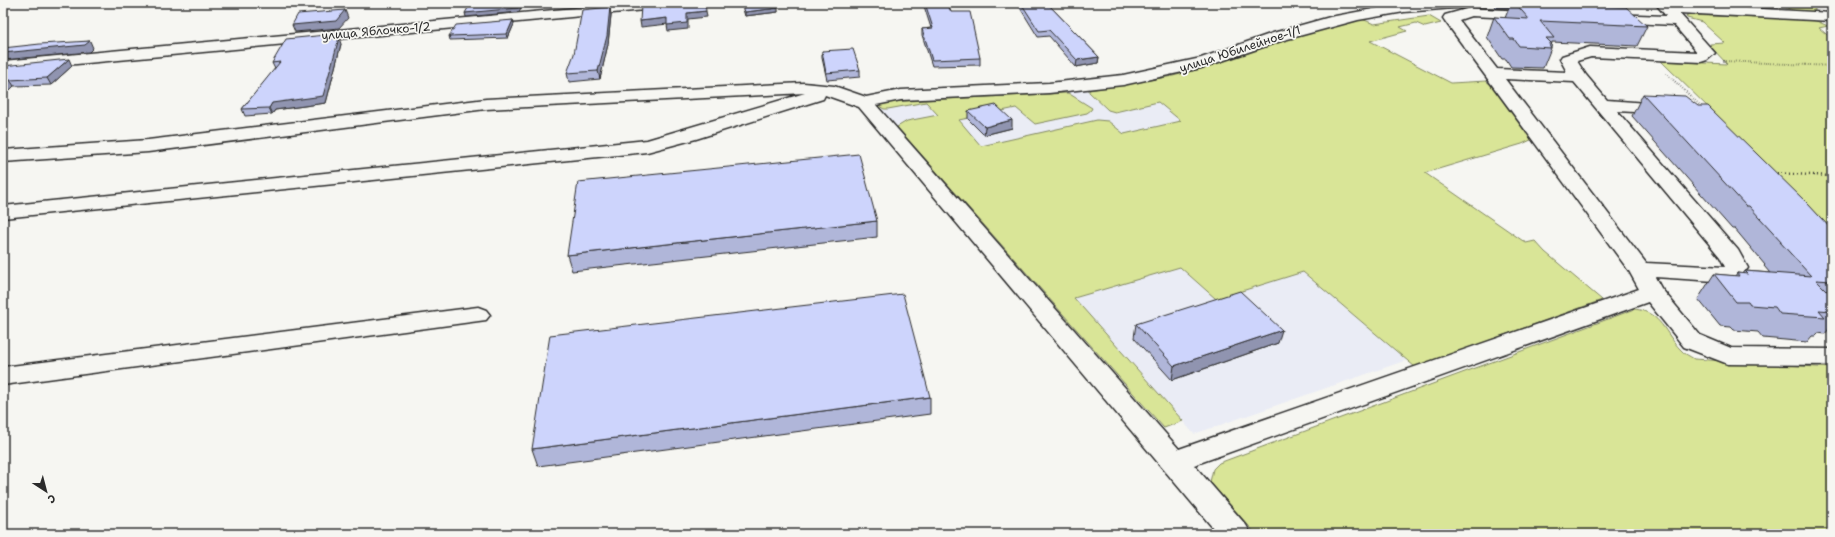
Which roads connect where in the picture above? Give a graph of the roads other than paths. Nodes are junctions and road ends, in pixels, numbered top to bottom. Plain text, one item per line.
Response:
1 (676, 3) edge
2 (1814, 3) edge
3 (1664, 5) edge
4 (1570, 10) edge
5 (1598, 17) edge
6 (1832, 17) edge
7 (1678, 21) junction
8 (3, 66) edge
9 (1494, 74) junction
10 (1579, 78) junction
11 (834, 91) junction
12 (865, 103) junction
13 (1602, 105) junction
14 (1694, 109) edge
15 (3, 156) edge
16 (3, 212) edge
17 (1639, 269) junction
18 (1652, 292) junction
19 (478, 315) dead end
20 (1832, 357) edge
21 (3, 376) edge
22 (1173, 462) junction
23 (1236, 534) edge

1 - 8 street, улица Яблочко-1/2
2 - 6 street
3 - 6 street
3 - 7 street
4 - 9 street
4 - 12 street, улица Юбилейное-1/1
5 - 7 street
7 - 10 street
9 - 10 street
9 - 17 street
10 - 13 street
11 - 12 street
11 - 15 street
11 - 16 street
12 - 22 street
13 - 14 street
13 - 17 street
17 - 18 street
18 - 20 street
18 - 22 street
19 - 21 street
22 - 23 street

